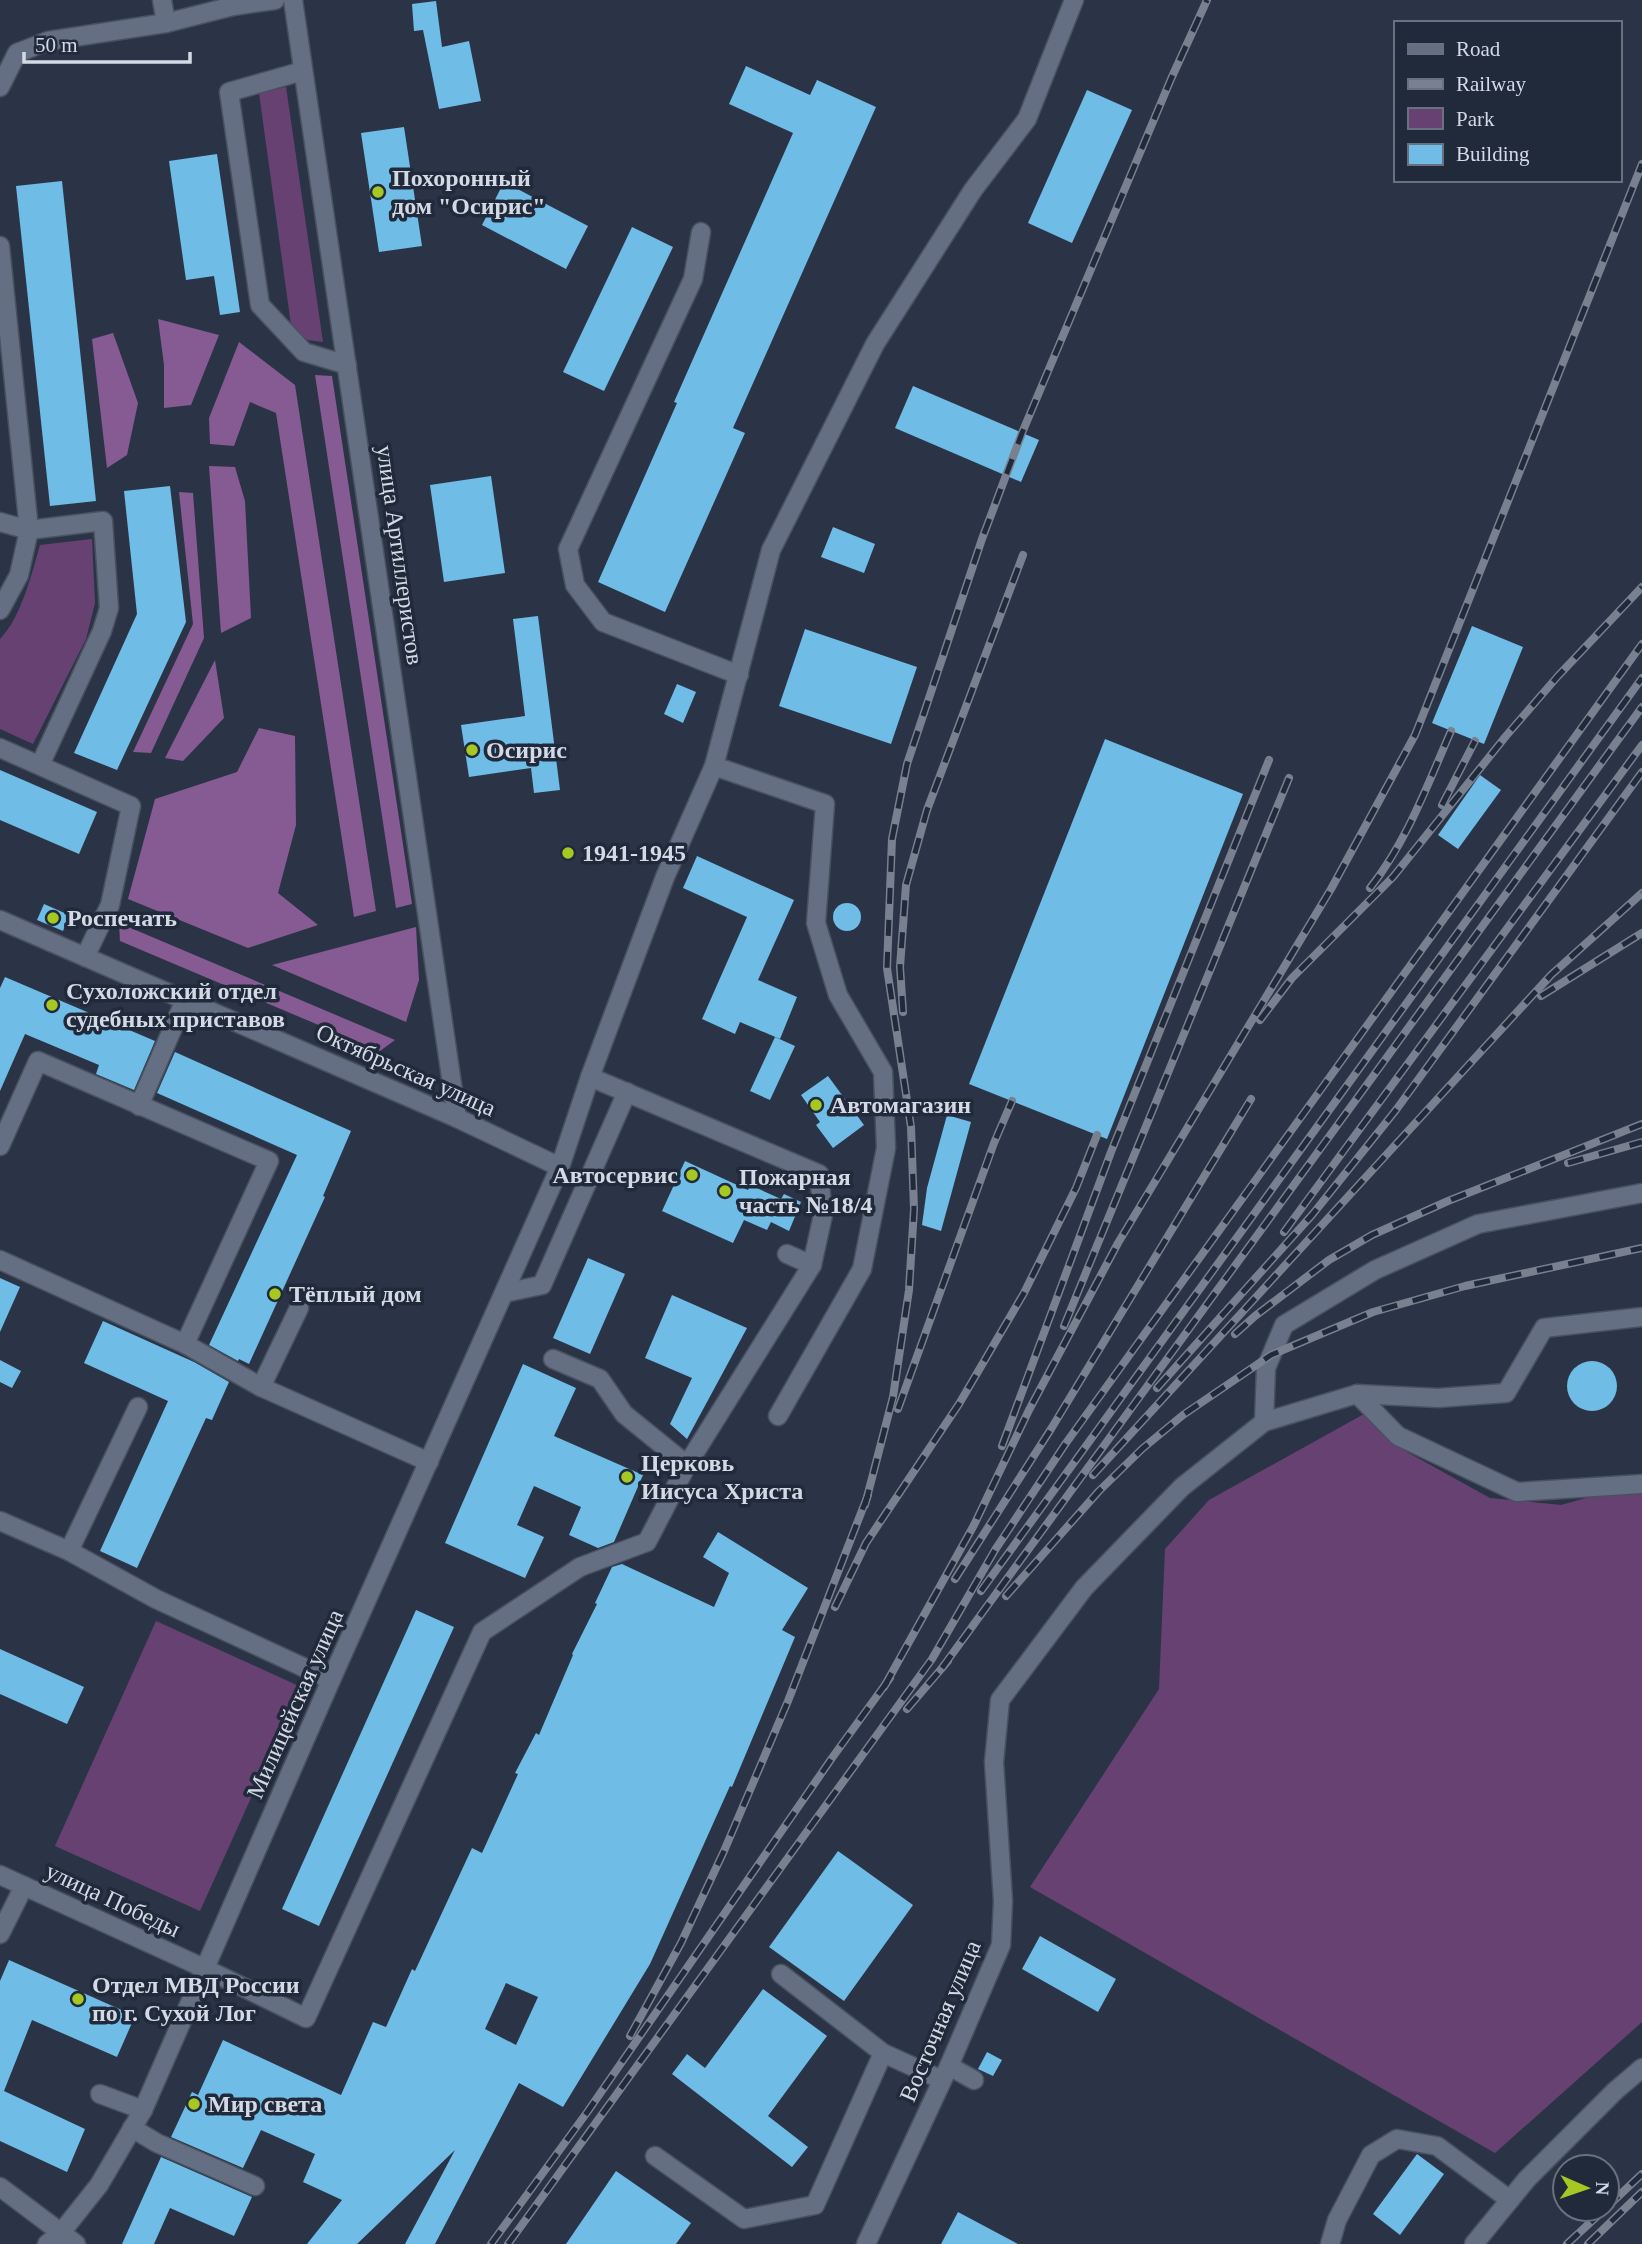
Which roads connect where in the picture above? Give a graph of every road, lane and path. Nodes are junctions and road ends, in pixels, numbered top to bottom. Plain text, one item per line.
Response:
1 (162, 0) edge
2 (275, 0) edge
3 (293, 0) edge
4 (1074, 0) edge
5 (233, 3) edge
6 (166, 23) junction
7 (303, 71) junction
8 (0, 87) edge
9 (701, 232) dead end
10 (0, 235) edge
11 (0, 246) edge
12 (347, 365) junction
13 (0, 522) edge
14 (29, 530) junction
15 (0, 610) edge
16 (739, 675) junction
17 (0, 748) edge
18 (40, 765) junction
19 (714, 766) junction
20 (2, 928) edge
21 (85, 957) junction
22 (185, 1000) junction
23 (590, 1077) junction
24 (626, 1092) junction
25 (139, 1106) junction
26 (457, 1118) junction
27 (0, 1146) edge
28 (560, 1167) junction
29 (1642, 1193) edge
30 (787, 1254) dead end
31 (0, 1260) edge
32 (813, 1265) junction
33 (504, 1293) junction
34 (299, 1308) dead end
35 (1642, 1317) edge
36 (185, 1344) junction
37 (553, 1359) dead end
38 (261, 1387) junction
39 (1357, 1395) junction
40 (138, 1407) dead end
41 (778, 1416) dead end
42 (1264, 1422) junction
43 (429, 1462) junction
44 (687, 1465) junction
45 (1642, 1484) edge
46 (0, 1521) edge
47 (69, 1551) junction
48 (331, 1679) junction
49 (0, 1875) edge
50 (24, 1886) junction
51 (0, 1934) edge
52 (206, 1969) junction
53 (781, 1975) dead end
54 (883, 2053) junction
55 (1642, 2068) edge
56 (945, 2073) junction
57 (974, 2080) dead end
58 (100, 2094) dead end
59 (143, 2109) junction
60 (132, 2128) junction
61 (655, 2156) dead end
62 (255, 2186) dead end
63 (0, 2187) edge
64 (1510, 2200) junction
65 (54, 2239) edge
66 (76, 2244) edge
67 (866, 2244) edge
68 (1330, 2244) edge
69 (1474, 2244) edge

1 - 6 street
2 - 5 street
3 - 7 street, улица Артиллеристов
4 - 16 street, Милицейская улица
5 - 6 street
6 - 8 street
7 - 12 street, улица Артиллеристов
7 - 12 street
9 - 16 street
10 - 11 street
11 - 14 street
12 - 26 street, улица Артиллеристов
13 - 14 street
14 - 15 street
14 - 18 street
16 - 19 street, Милицейская улица
17 - 18 street
18 - 21 street
19 - 23 street, Милицейская улица
19 - 41 street
20 - 21 street, Октябрьская улица
21 - 22 street, Октябрьская улица
22 - 25 street
22 - 26 street, Октябрьская улица
23 - 24 street
23 - 28 street, Милицейская улица
24 - 32 street
24 - 33 street
25 - 27 street
25 - 36 street
26 - 28 street, Октябрьская улица
28 - 33 street, Милицейская улица
29 - 42 street
30 - 32 street
31 - 36 street
32 - 44 street
33 - 43 street, Милицейская улица
34 - 38 street
35 - 39 street
36 - 38 street
37 - 44 street
38 - 43 street
39 - 42 street
39 - 45 street
40 - 47 street
42 - 56 street, Восточная улица
43 - 48 street, Милицейская улица
44 - 52 street, улица Победы
46 - 47 street
47 - 48 street
48 - 52 street, Милицейская улица
49 - 50 street, улица Победы
50 - 51 street
50 - 52 street, улица Победы
52 - 59 street, Милицейская улица
53 - 54 street
54 - 56 street
54 - 61 street
55 - 64 street
56 - 57 street
56 - 67 street, Восточная улица
58 - 59 street
59 - 60 street, Милицейская улица
60 - 62 street
60 - 65 street, Милицейская улица
63 - 65 street
64 - 68 street
64 - 69 street
65 - 66 street

